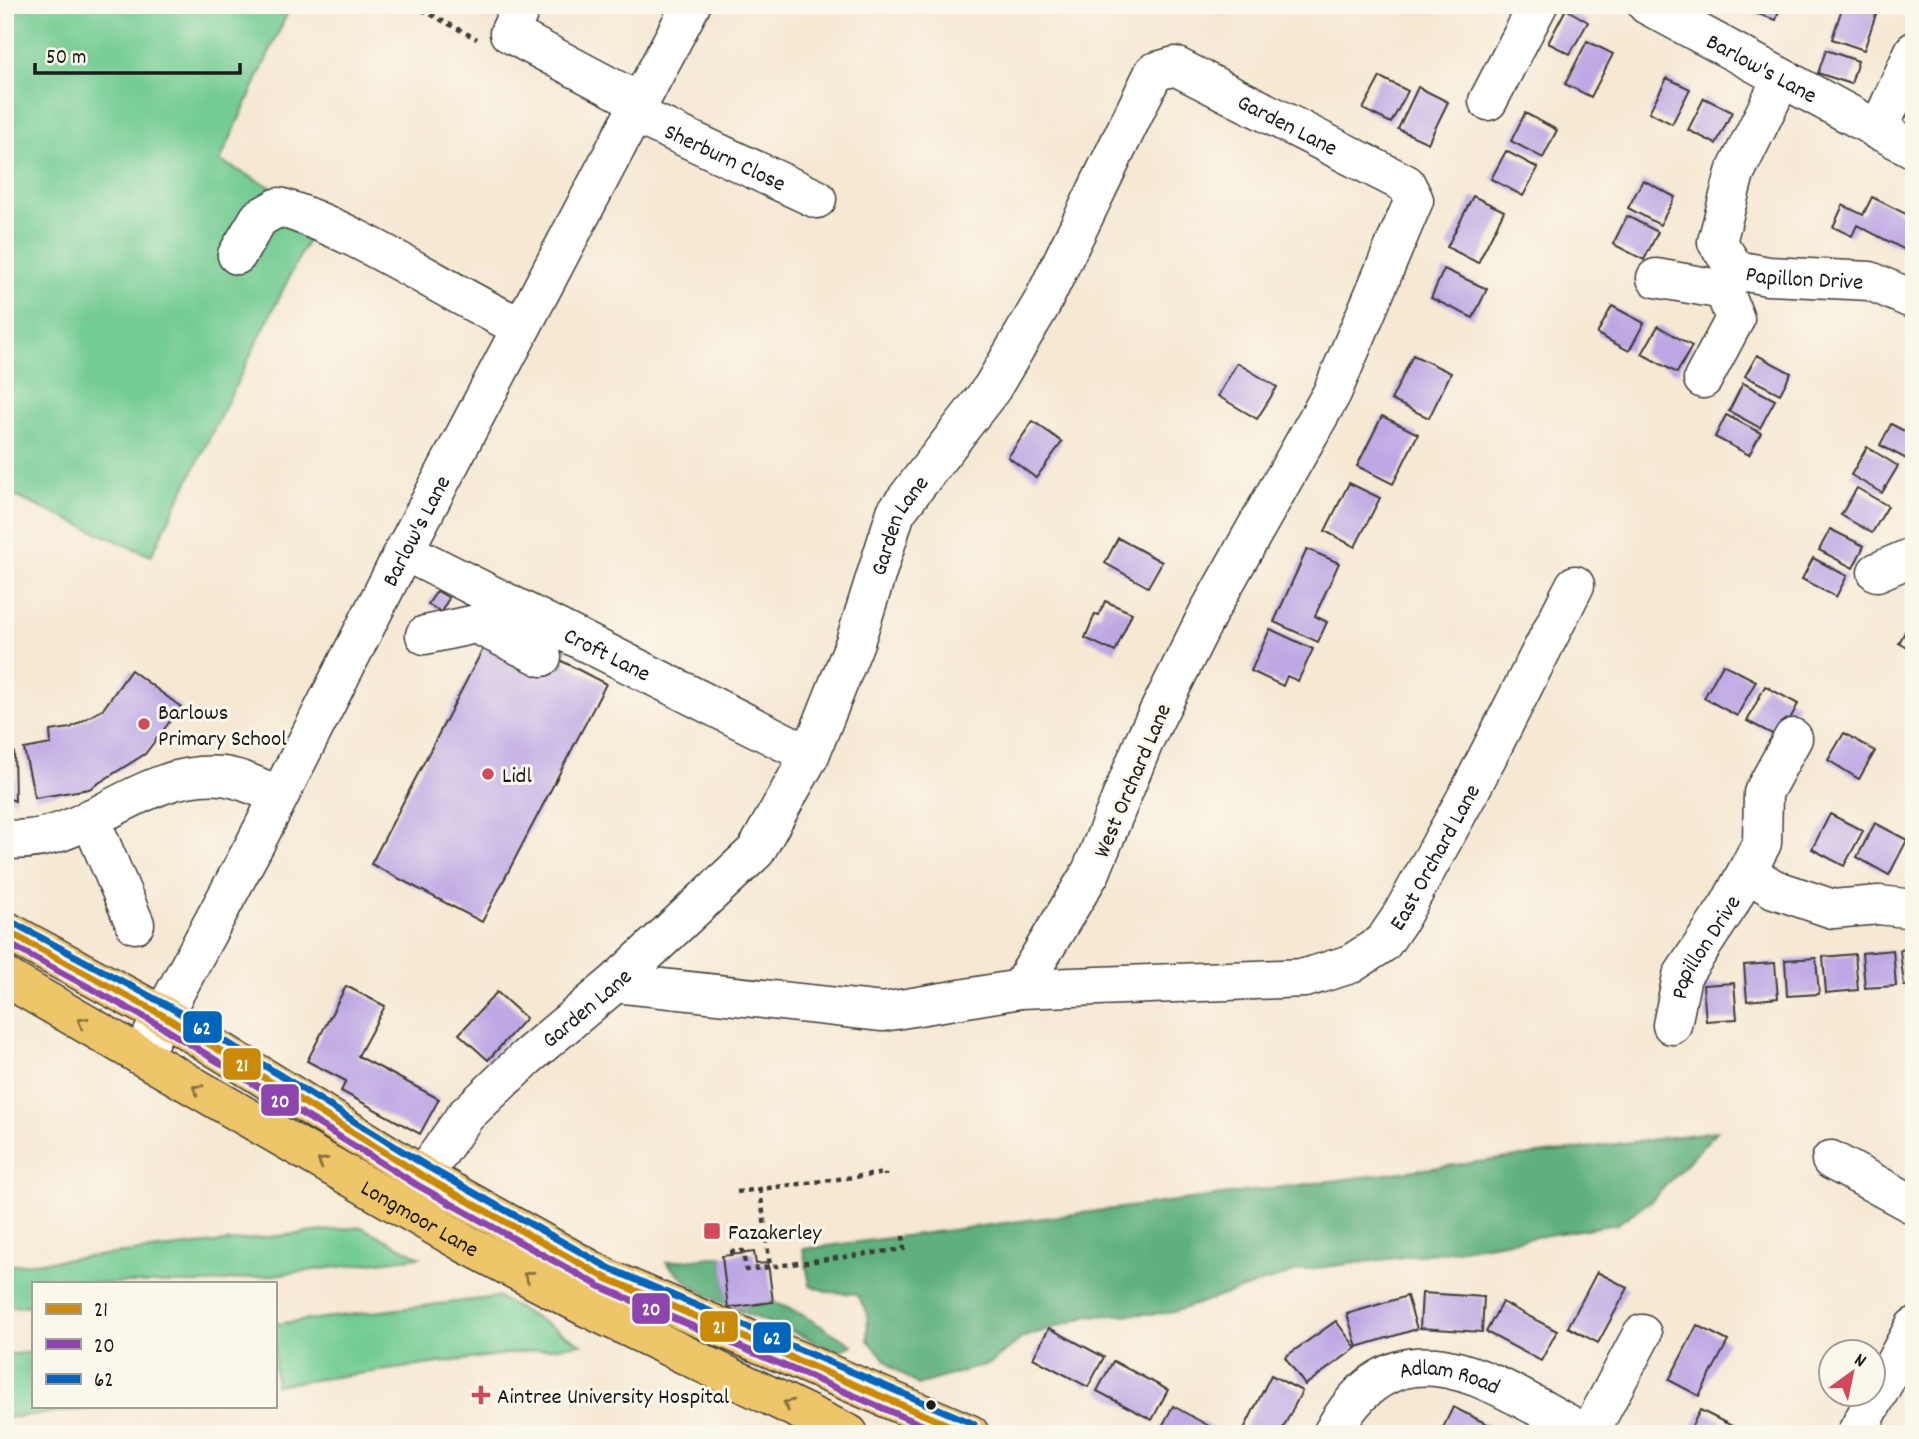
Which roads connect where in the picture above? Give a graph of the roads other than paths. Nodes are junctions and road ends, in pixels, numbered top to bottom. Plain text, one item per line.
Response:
1 (691, 5) edge
2 (1538, 5) edge
3 (1647, 5) edge
4 (515, 19) edge
5 (1914, 51) edge
6 (1781, 80) junction
7 (1488, 101) dead end
8 (637, 108) junction
9 (1878, 131) junction
10 (1914, 149) edge
11 (817, 199) dead end
12 (1415, 200) joint
13 (237, 255) dead end
14 (1656, 278) dead end
15 (1730, 280) junction
16 (1914, 300) edge
17 (521, 327) junction
18 (1703, 379) dead end
19 (404, 551) junction
20 (1914, 555) edge
21 (1877, 572) dead end
22 (1575, 584) dead end
23 (425, 635) dead end
24 (542, 657) dead end
25 (1793, 738) dead end
26 (810, 755) junction
27 (278, 795) junction
28 (90, 818) junction
29 (5, 839) edge
30 (1746, 873) junction
31 (1914, 909) edge
32 (135, 924) dead end
33 (5, 930) edge
34 (5, 977) edge
35 (615, 983) junction
36 (1020, 989) junction
37 (164, 1016) junction
38 (1672, 1025) dead end
39 (141, 1056) junction
40 (1831, 1160) dead end
41 (423, 1176) junction
42 (1914, 1205) edge
43 (597, 1293) junction
44 (1914, 1326) edge
45 (1642, 1334) dead end
46 (849, 1434) edge
47 (970, 1434) edge
48 (1332, 1434) edge
49 (1588, 1434) edge
50 (1856, 1434) edge

1 - 8 street, Barlow's Lane
2 - 7 street
3 - 6 street, Barlow's Lane
4 - 8 street, Sherburn Close
5 - 9 street
6 - 9 street, Barlow's Lane
6 - 15 street, Papillon Drive
8 - 11 street, Sherburn Close
8 - 17 street, Barlow's Lane
9 - 10 street, Barlow's Lane
12 - 26 street, Garden Lane
12 - 36 street, West Orchard Lane
13 - 17 street
14 - 15 street, Papillon Drive
15 - 16 street, Papillon Drive
15 - 18 street, Papillon Drive
17 - 19 street, Barlow's Lane
19 - 26 street, Croft Lane
19 - 27 street, Barlow's Lane
20 - 21 street
22 - 36 street, East Orchard Lane
23 - 24 street
25 - 30 street
26 - 35 street, Garden Lane
27 - 28 street
27 - 37 street, Barlow's Lane
28 - 29 street
28 - 32 street
30 - 31 street, Papillon Drive
30 - 38 street, Papillon Drive
33 - 37 main road, Longmoor Lane
39 -> 34 main road, Longmoor Lane
35 - 36 street
35 - 41 street, Garden Lane
37 - 39 street, Barlow's Lane
37 - 41 main road, Longmoor Lane
43 -> 39 main road, Longmoor Lane
40 - 42 street
41 - 43 main road, Longmoor Lane
46 -> 43 main road, Longmoor Lane
43 - 47 main road, Longmoor Lane
44 - 50 street
45 - 49 street
48 - 49 street, Adlam Road

